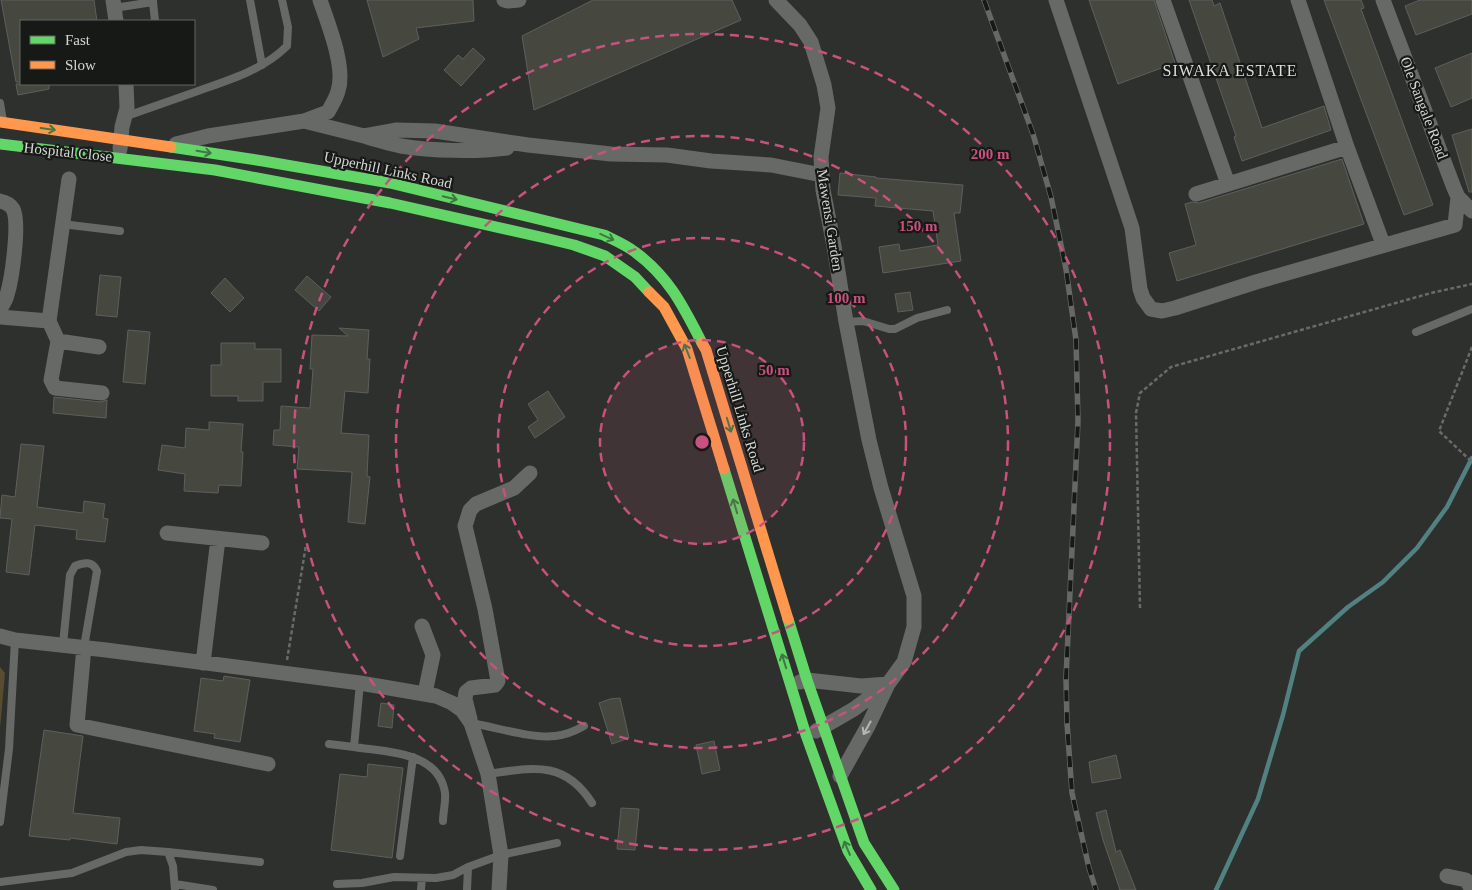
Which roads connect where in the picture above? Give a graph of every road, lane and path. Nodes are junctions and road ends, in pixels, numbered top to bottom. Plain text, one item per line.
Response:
1 (250, 0) edge
2 (282, 0) edge
3 (320, 0) edge
4 (504, 0) edge
5 (519, 0) edge
6 (776, 0) edge
7 (1056, 0) edge
8 (1163, 0) edge
9 (1298, 0) edge
10 (1383, 0) edge
11 (153, 1) edge
12 (115, 10) edge
13 (156, 20) edge
14 (262, 65) junction
15 (126, 85) edge
16 (0, 103) edge
17 (124, 117) junction
18 (304, 121) junction
19 (2, 122) edge
20 (122, 139) junction
21 (0, 144) edge
22 (168, 146) junction
23 (1347, 147) junction
24 (118, 160) junction
25 (822, 175) junction
26 (69, 179) dead end
27 (1228, 184) junction
28 (1196, 194) dead end
29 (1458, 197) junction
30 (0, 201) edge
31 (1472, 211) edge
32 (62, 224) junction
33 (120, 231) dead end
34 (1383, 244) junction
35 (5, 284) edge
36 (1472, 284) edge
37 (0, 309) edge
38 (1472, 309) edge
39 (947, 310) dead end
40 (0, 316) edge
41 (49, 321) junction
42 (846, 322) junction
43 (1416, 332) dead end
44 (58, 341) junction
45 (99, 347) dead end
46 (1472, 347) edge
47 (102, 393) dead end
48 (1472, 462) edge
49 (530, 473) dead end
50 (167, 533) dead end
51 (218, 539) junction
52 (262, 544) dead end
53 (306, 544) dead end
54 (1140, 608) dead end
55 (422, 626) dead end
56 (7, 638) edge
57 (64, 644) junction
58 (84, 647) junction
59 (203, 663) junction
60 (285, 674) junction
61 (807, 680) junction
62 (360, 683) junction
63 (790, 684) junction
64 (888, 684) junction
65 (425, 694) junction
66 (471, 723) junction
67 (584, 726) dead end
68 (824, 727) junction
69 (806, 735) junction
70 (329, 744) dead end
71 (354, 747) junction
72 (413, 757) junction
73 (268, 764) dead end
74 (488, 774) junction
75 (840, 776) junction
76 (592, 802) dead end
77 (443, 820) dead end
78 (0, 822) edge
79 (557, 843) dead end
80 (168, 852) junction
81 (501, 855) junction
82 (400, 856) dead end
83 (260, 862) dead end
84 (468, 867) junction
85 (1447, 876) dead end
86 (422, 878) junction
87 (0, 882) edge
88 (337, 884) dead end
89 (175, 887) edge
90 (1472, 888) edge
91 (213, 890) edge
92 (421, 890) edge
93 (467, 890) edge
94 (499, 890) edge
95 (871, 890) edge
96 (894, 890) edge

1 - 14 lane
2 - 14 lane
3 - 18 street
4 - 5 street
6 - 25 street, Mawensi Garden
7 - 34 street
8 - 27 street
9 - 23 street
10 - 29 street, Ole Sangale Road
11 - 12 lane
11 - 13 lane
14 - 17 lane
15 - 17 street, Hospital Close
16 - 19 lane
17 - 20 street, Hospital Close
18 - 22 street
18 - 25 street
19 -> 20 street, Hospital Close
20 - 22 street, Upperhill Links Road
20 - 24 street, Hospital Close
21 - 24 street, Hospital Close
22 -> 61 street, Upperhill Links Road
23 - 27 street
23 - 34 street
63 -> 24 street
25 - 42 street, Mawensi Garden
26 - 32 street
27 - 28 street
29 - 31 street, Ole Sangale Road
29 - 34 street
30 - 35 street
32 - 33 lane
32 - 41 street
35 - 37 street
36 - 54 path
38 - 43 lane
39 - 42 lane
40 - 41 street
41 - 44 street
42 - 64 street, Mawensi Garden
44 - 45 street
44 - 47 street
46 - 48 path
49 - 66 street
50 - 51 street
51 - 52 street
51 - 59 street
53 - 60 path
55 - 65 street
56 - 57 street
56 - 78 lane
57 - 58 street
57 - 58 lane
58 - 59 street
58 - 73 street
59 - 60 street
60 - 62 street
61 - 63 street
61 - 64 street
61 - 68 street, Upperhill Links Road
62 - 65 street
62 - 71 lane
63 - 69 street
64 - 68 street
64 -> 75 street
65 - 66 street
66 - 67 lane
66 - 74 street
68 - 69 street
68 - 75 street, Upperhill Links Road
95 -> 69 street
70 - 71 lane
71 - 72 lane
72 - 77 lane
72 - 82 lane
74 - 76 lane
74 - 81 street
75 - 96 street, Upperhill Links Road
79 - 81 lane
80 - 83 lane
80 - 87 lane
80 - 89 lane
81 - 84 lane
81 - 94 street
84 - 86 lane
84 - 93 lane
85 - 90 street
86 - 88 lane
86 - 92 lane
89 - 91 lane

